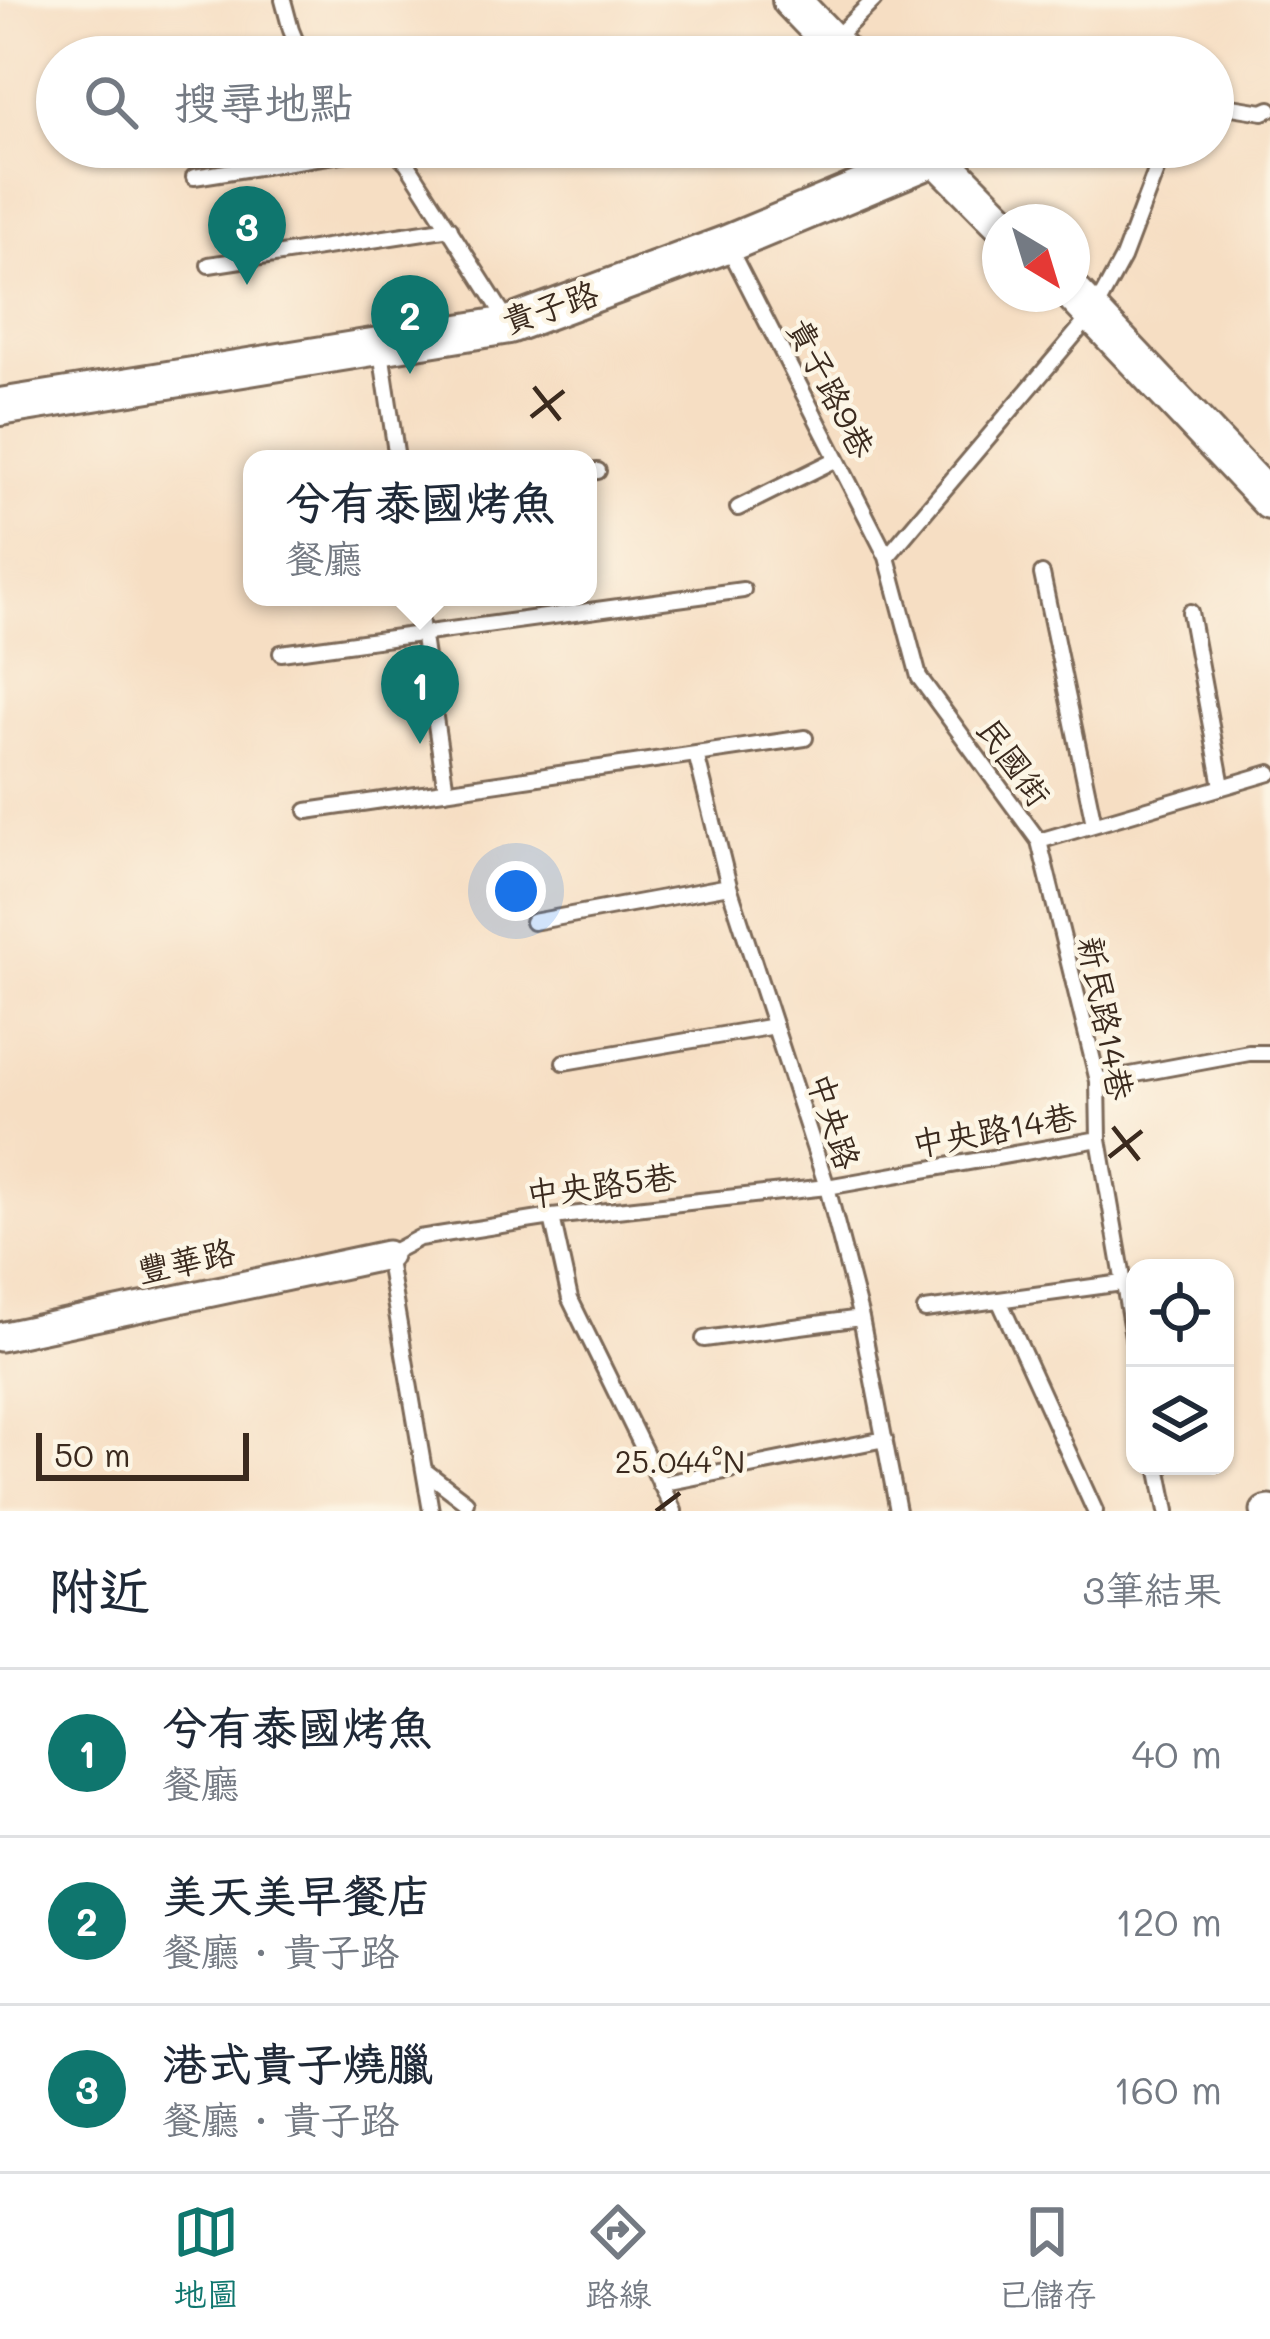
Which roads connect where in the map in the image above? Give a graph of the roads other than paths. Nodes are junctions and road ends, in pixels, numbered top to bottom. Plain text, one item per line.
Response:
1 (283, 0) edge
2 (791, 0) edge
3 (874, 0) edge
4 (293, 36) edge
5 (826, 36) edge
6 (848, 36) edge
7 (1234, 107) edge
8 (1270, 110) edge
9 (252, 168) edge
10 (410, 168) edge
11 (896, 168) edge
12 (948, 168) edge
13 (1157, 168) edge
14 (194, 177) dead end
15 (983, 204) edge
16 (450, 228) junction
17 (727, 244) junction
18 (209, 265) dead end
19 (1090, 295) edge
20 (1090, 310) edge
21 (1076, 312) edge
22 (509, 325) junction
23 (380, 346) junction
24 (0, 407) edge
25 (396, 450) edge
26 (837, 459) junction
27 (1270, 501) edge
28 (738, 508) dead end
29 (887, 557) junction
30 (1042, 574) dead end
31 (743, 590) dead end
32 (418, 606) edge
33 (1190, 612) dead end
34 (423, 633) junction
35 (281, 653) dead end
36 (805, 738) dead end
37 (697, 754) junction
38 (1270, 773) edge
39 (1222, 786) junction
40 (446, 790) junction
41 (307, 811) dead end
42 (1094, 824) junction
43 (1039, 841) junction
44 (729, 886) junction
45 (533, 922) dead end
46 (775, 1026) junction
47 (1270, 1052) edge
48 (564, 1062) dead end
49 (1098, 1081) junction
50 (1100, 1139) junction
51 (827, 1187) junction
52 (552, 1216) junction
53 (387, 1255) junction
54 (1122, 1282) junction
55 (999, 1300) junction
56 (1126, 1302) edge
57 (925, 1310) dead end
58 (861, 1318) junction
59 (0, 1337) edge
60 (704, 1339) dead end
61 (885, 1439) junction
62 (424, 1470) junction
63 (1160, 1475) edge
64 (659, 1484) junction
65 (466, 1502) dead end
66 (431, 1511) edge
67 (674, 1511) edge
68 (898, 1511) edge
69 (1095, 1511) edge
70 (1167, 1511) edge

1 - 4 lane
2 - 5 street
3 - 6 lane
7 - 8 lane
9 - 14 lane
10 - 16 lane
11 - 17 street, 貴子路
12 - 15 street
13 - 19 lane
16 - 18 lane
16 - 22 lane
17 - 22 street, 貴子路
17 - 26 lane, 貴子路9巷
20 - 27 street
21 - 29 lane
22 - 23 street, 貴子路
23 - 24 street, 貴子路
23 - 25 lane
26 - 28 lane
26 - 29 lane, 貴子路9巷
29 - 43 lane, 民國街
30 - 42 lane
31 - 34 lane
32 - 34 lane
33 - 39 lane
34 - 35 lane
34 - 40 lane
36 - 37 lane
37 - 40 lane
37 - 44 lane, 中央路
38 - 39 lane, 民國街
39 - 42 lane, 民國街
40 - 41 lane
42 - 43 lane, 民國街
43 - 49 lane, 新民路14巷
44 - 45 lane
44 - 46 lane, 中央路
46 - 48 lane
46 - 51 lane, 中央路
47 - 49 lane
49 - 50 lane, 新民路14巷
50 - 51 lane, 中央路14巷
50 - 54 lane, 新民路14巷
51 - 52 lane, 中央路5巷
51 - 58 lane, 中央路
52 - 53 lane, 中央路5巷
52 - 64 lane
53 - 59 street, 豐華路
53 - 62 lane
54 - 55 lane
54 - 56 lane, 新民路14巷
55 - 57 lane
55 - 69 lane
58 - 60 lane
58 - 61 lane, 中央路
61 - 64 lane
61 - 68 lane, 中央路
62 - 65 lane
62 - 66 lane
63 - 70 lane
64 - 67 lane

